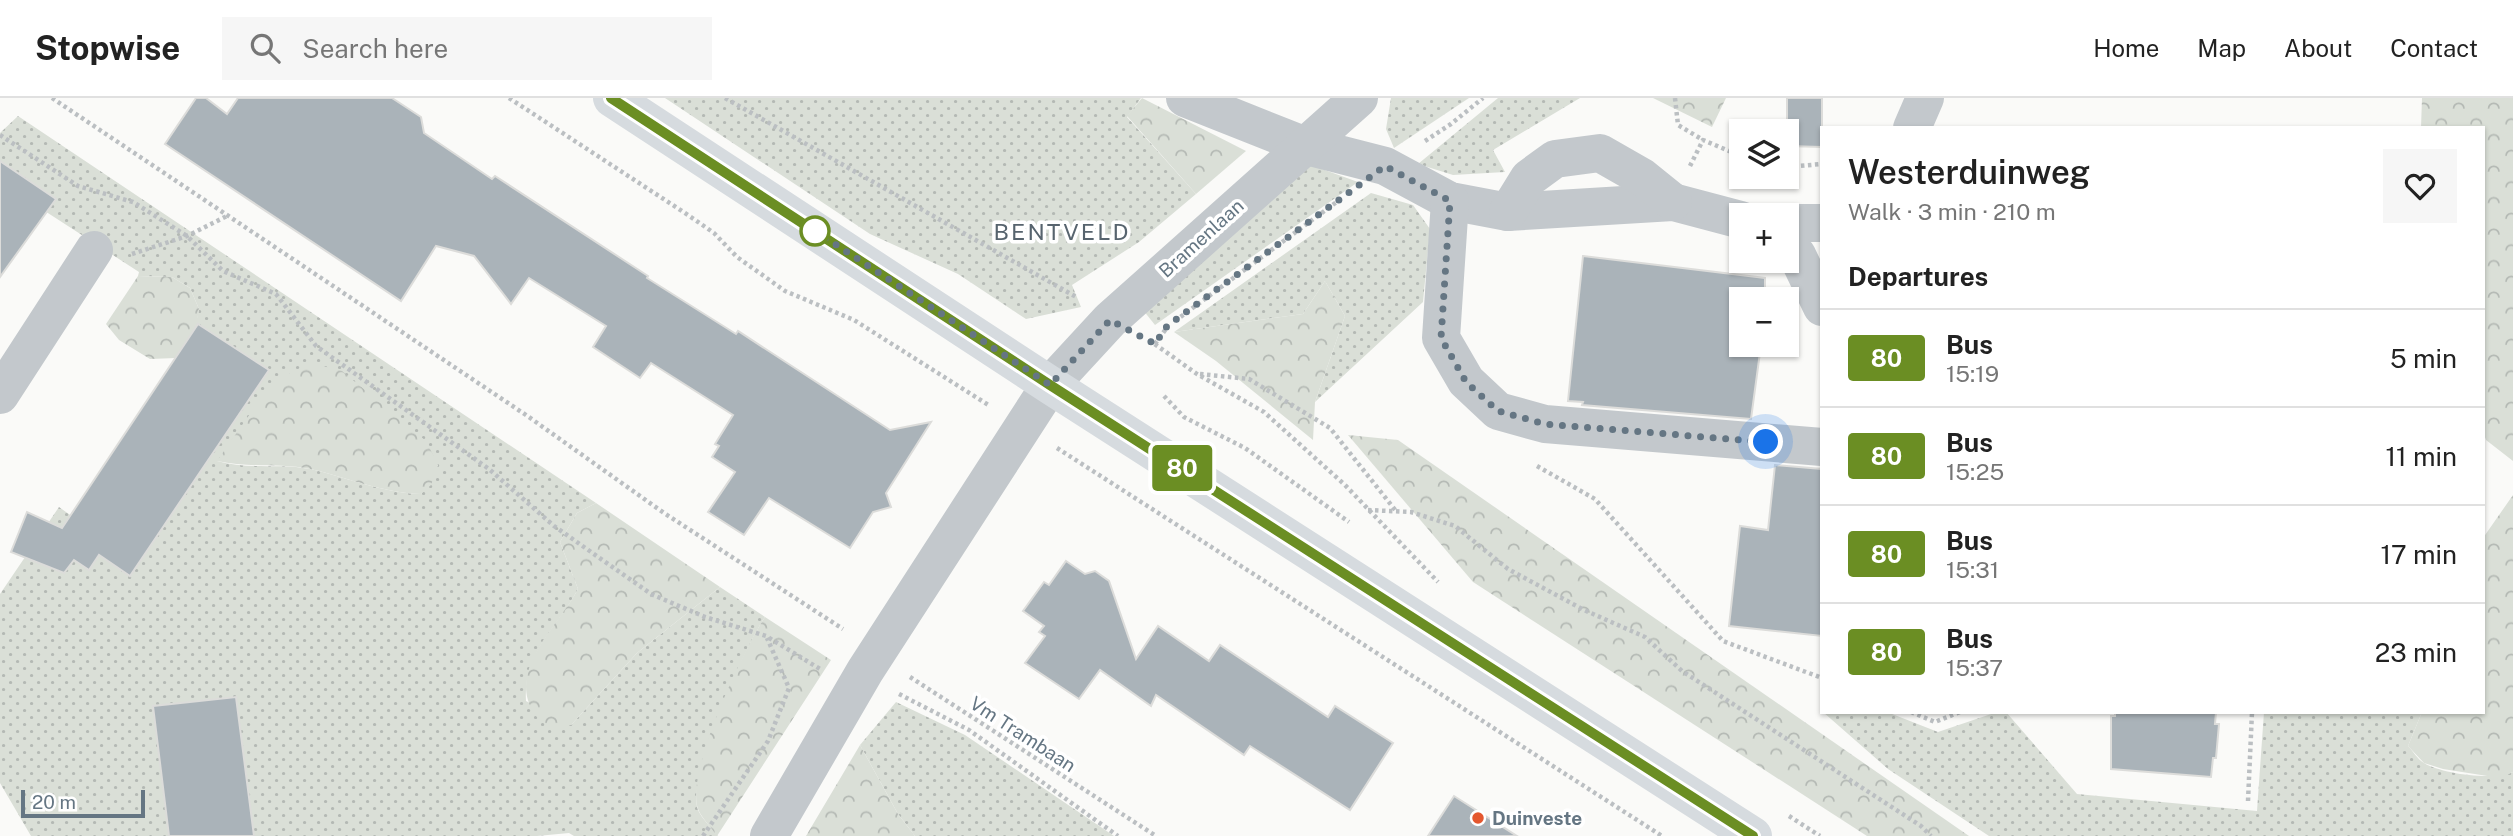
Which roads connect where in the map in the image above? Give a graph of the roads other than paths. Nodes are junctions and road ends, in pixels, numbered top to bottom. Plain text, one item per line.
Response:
1 (612, 98) edge
2 (1185, 98) edge
3 (1359, 98) edge
4 (1926, 98) edge
5 (1913, 126) edge
6 (1303, 145) junction
7 (1450, 201) junction
8 (1673, 202) junction
9 (1508, 212) junction
10 (1729, 217) edge
11 (1799, 223) edge
12 (1820, 223) edge
13 (94, 250) road end
14 (1799, 259) edge
15 (1820, 303) edge
16 (1050, 385) junction
17 (0, 395) edge
18 (1820, 447) edge
19 (769, 836) edge
20 (1753, 836) edge

1 - 16 main road
2 - 6 street
3 - 6 street, Bramenlaan
4 - 5 street
6 - 7 street
6 - 16 street, Bramenlaan
7 - 9 street
7 - 18 street
8 - 9 street
8 - 9 street
8 - 10 street
11 - 12 street
13 - 17 street
14 - 15 street
16 - 19 street, Bramenlaan
16 - 20 main road

